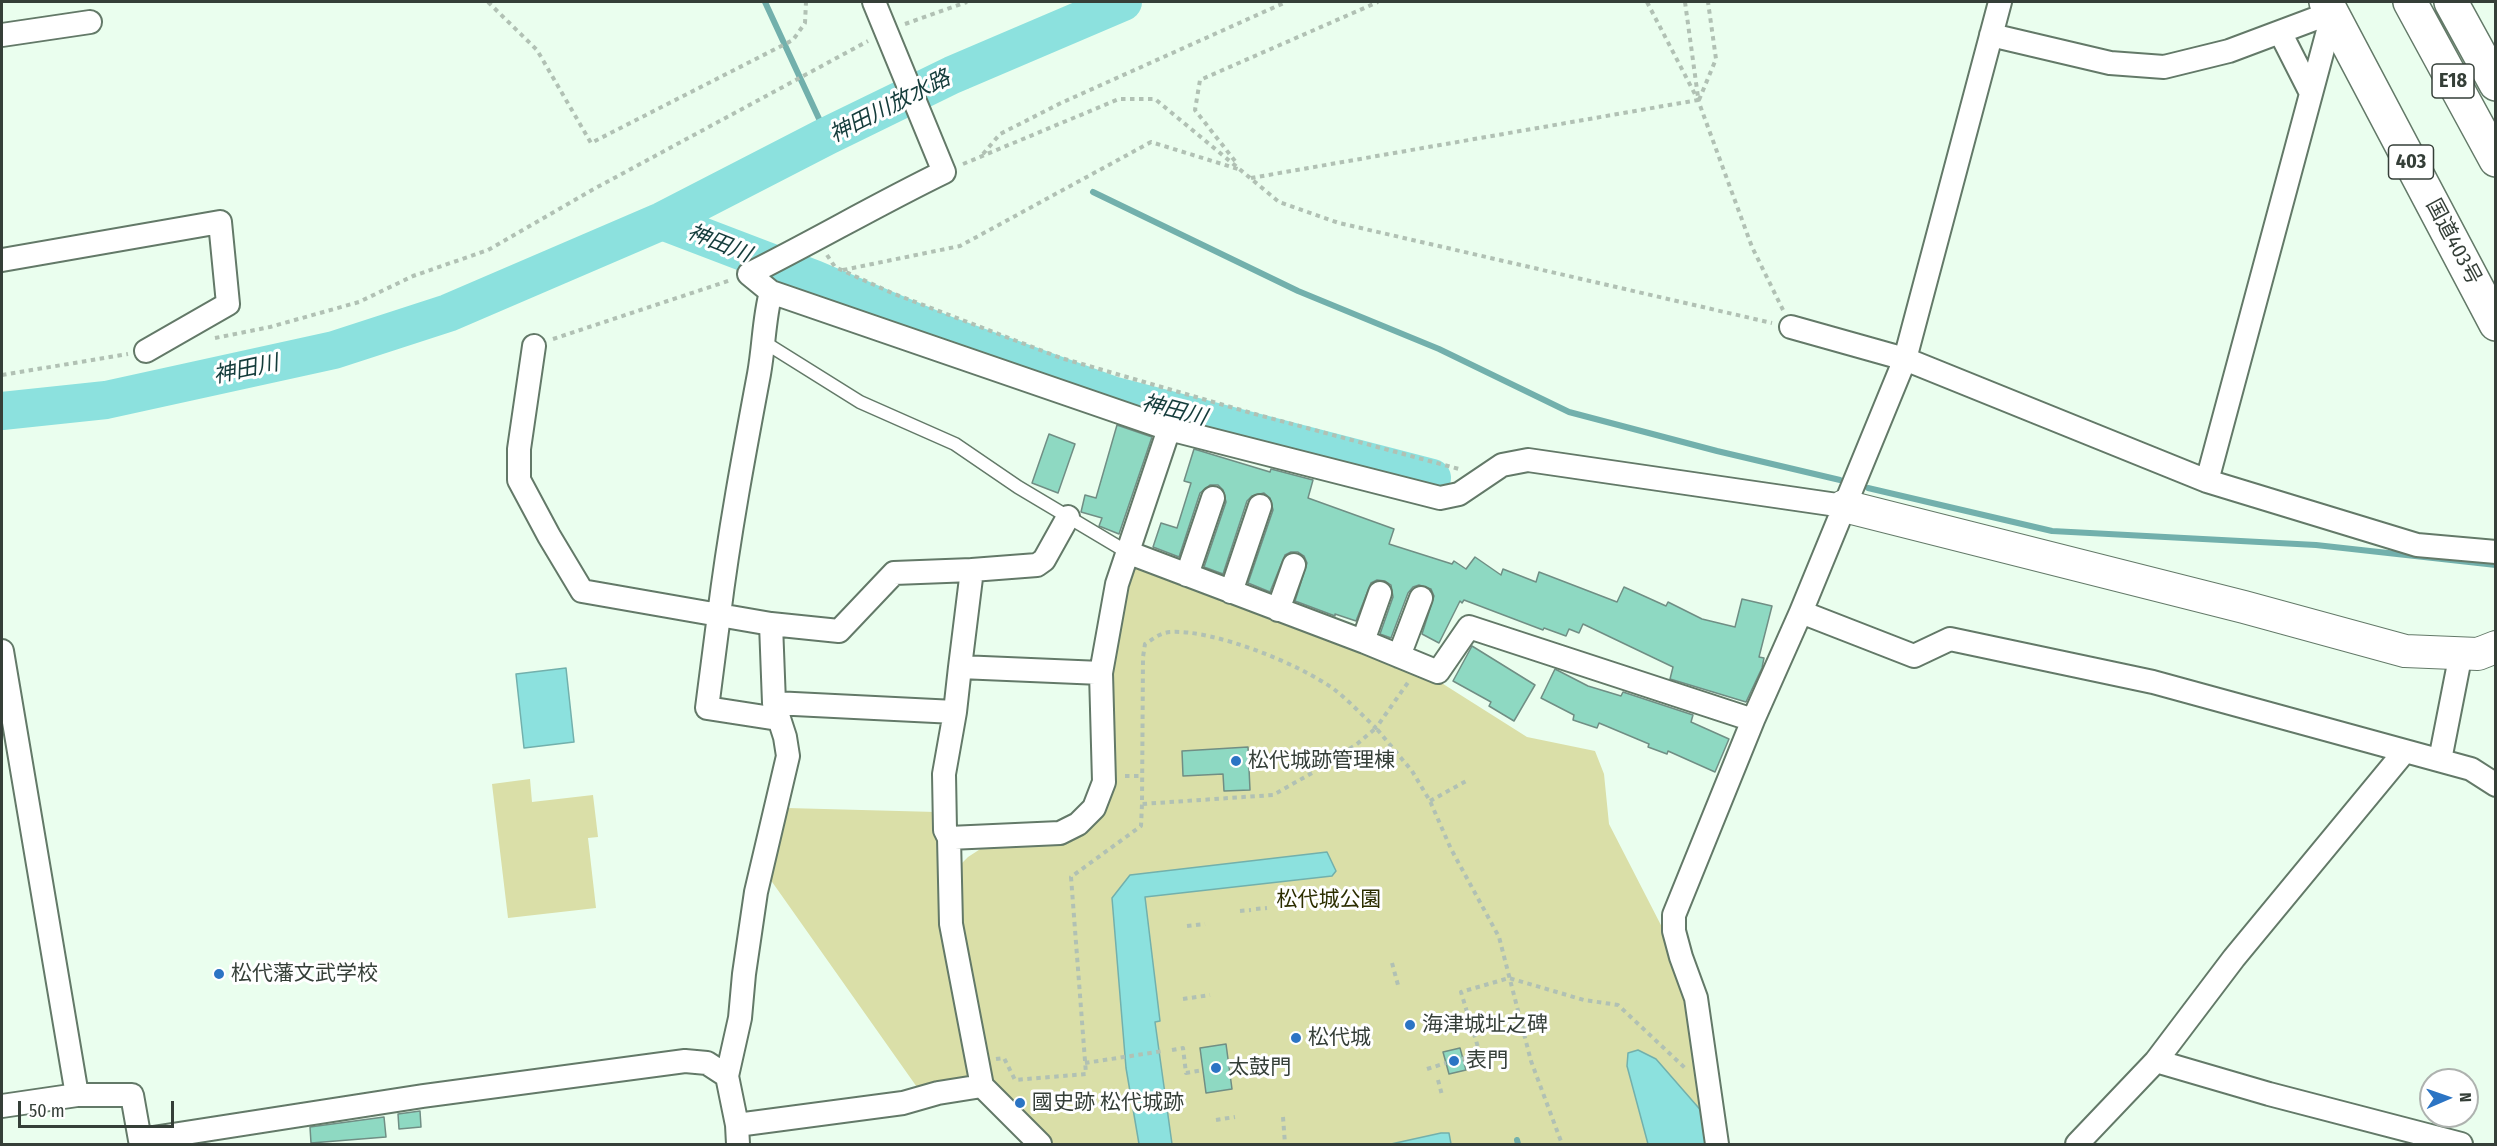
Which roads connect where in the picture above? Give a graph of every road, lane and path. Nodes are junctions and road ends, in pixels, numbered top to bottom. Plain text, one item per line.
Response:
1 (488, 2) edge
2 (806, 2) edge
3 (874, 2) edge
4 (968, 2) edge
5 (1286, 2) edge
6 (1378, 2) edge
7 (1647, 2) edge
8 (1685, 2) edge
9 (1708, 2) edge
10 (2000, 2) edge
11 (2410, 2) edge
12 (2451, 2) edge
13 (2336, 5) edge
14 (90, 22) dead end
15 (2280, 32) junction
16 (887, 35) junction
17 (1991, 35) junction
18 (2, 36) edge
19 (2496, 84) edge
20 (2311, 93) junction
21 (1698, 100) junction
22 (982, 155) junction
23 (2496, 160) edge
24 (941, 161) junction
25 (1242, 170) junction
26 (1251, 178) junction
27 (817, 240) junction
28 (2, 260) edge
29 (842, 270) junction
30 (749, 274) junction
31 (413, 276) dead end
32 (771, 292) junction
33 (2496, 324) edge
34 (1791, 327) junction
35 (764, 342) junction
36 (534, 346) joint
37 (146, 351) dead end
38 (1905, 359) junction
39 (1169, 429) junction
40 (1485, 476) junction
41 (2207, 481) junction
42 (1213, 498) dead end
43 (1260, 506) dead end
44 (1844, 506) junction
45 (1068, 517) junction
46 (1127, 552) junction
47 (2496, 552) edge
48 (1294, 565) dead end
49 (972, 570) junction
50 (1187, 575) junction
51 (1231, 592) junction
52 (1380, 592) dead end
53 (1421, 598) dead end
54 (1278, 610) junction
55 (1801, 612) junction
56 (719, 615) junction
57 (771, 624) junction
58 (1363, 641) junction
59 (2496, 647) edge
60 (2, 651) edge
61 (2461, 653) junction
62 (1399, 656) junction
63 (1421, 665) junction
64 (960, 667) junction
65 (1101, 673) junction
66 (776, 711) junction
67 (955, 712) junction
68 (1752, 720) junction
69 (1376, 728) junction
70 (2405, 751) junction
71 (2440, 760) junction
72 (1327, 764) dead end
73 (1312, 773) dead end
74 (1468, 780) dead end
75 (2496, 784) edge
76 (1430, 801) junction
77 (1142, 804) junction
78 (949, 838) junction
79 (1267, 908) dead end
80 (1240, 911) dead end
81 (1205, 924) dead end
82 (1187, 926) dead end
83 (1392, 963) dead end
84 (1509, 978) junction
85 (1398, 985) dead end
86 (1210, 995) dead end
87 (1183, 999) dead end
88 (1172, 1050) dead end
89 (1163, 1051) dead end
90 (1462, 1059) dead end
91 (2156, 1061) junction
92 (976, 1062) junction
93 (1085, 1063) junction
94 (1446, 1063) dead end
95 (1238, 1065) dead end
96 (1229, 1066) dead end
97 (1427, 1069) dead end
98 (1203, 1070) dead end
99 (727, 1076) junction
100 (1438, 1080) dead end
101 (982, 1086) junction
102 (1710, 1091) junction
103 (77, 1095) junction
104 (1442, 1095) dead end
105 (2, 1106) edge
106 (1235, 1117) dead end
107 (1283, 1117) dead end
108 (1216, 1120) dead end
109 (738, 1135) edge
110 (182, 1139) edge
111 (1040, 1144) edge
112 (1285, 1144) edge
113 (1562, 1144) edge
114 (1717, 1144) edge
115 (2077, 1144) edge
116 (2461, 1144) edge

1 - 2 path
3 - 16 street
4 - 16 path
5 - 22 path
6 - 25 path
7 - 21 path
8 - 21 path
9 - 21 path
10 - 17 street
11 - 23 highway, E18
12 - 19 highway, E18
13 - 15 street
13 - 20 street
13 - 33 highway, 国道403号 / 403
14 - 18 street
15 - 17 street
15 - 20 street
16 - 24 street
16 - 31 path
17 - 38 street
20 - 41 street
21 - 26 path
21 - 34 path
22 - 24 path
22 - 25 path
24 - 27 street
25 - 26 path
25 - 29 path
26 - 34 path
27 - 29 path
27 - 30 street
28 - 37 street
29 - 40 path
30 - 32 street
30 - 36 path
32 - 35 street
32 - 39 street
34 - 38 street
35 - 45 lane
35 - 56 street
36 - 56 street
38 - 41 street
38 - 44 street
39 - 40 street
39 - 46 street
40 - 44 street
41 - 47 street
42 - 50 street
43 - 51 street
44 - 55 street
44 - 61 street
45 - 46 lane
45 - 49 street
46 - 50 street
46 - 65 street
48 - 54 street
49 - 57 street
49 - 64 street
50 - 51 street
51 - 54 street
52 - 58 street
53 - 62 street
54 - 58 street
55 - 68 street
55 - 70 street
56 - 57 street
56 - 66 street
57 - 66 street
58 - 62 street
59 - 61 street
60 - 103 street
61 - 71 street
62 - 63 street
63 - 68 street
63 - 69 path
64 - 65 street
64 - 67 street
65 - 78 street
66 - 67 street
66 - 99 street
67 - 78 street
68 - 102 street
69 - 72 path
69 - 76 path
69 - 77 path
70 - 71 street
70 - 91 street
71 - 75 street
73 - 77 path
74 - 76 path
76 - 84 path
77 - 93 path
78 - 92 street
79 - 80 path
81 - 82 path
83 - 85 path
84 - 90 path
84 - 102 path
84 - 113 path
86 - 87 path
88 - 98 path
89 - 93 path
91 - 115 street
91 - 116 street
92 - 93 path
92 - 101 street
94 - 97 path
95 - 96 path
99 - 109 street
99 - 110 street
100 - 104 path
101 - 109 street
101 - 111 street
102 - 114 street
103 - 105 street
103 - 110 street
106 - 108 path
107 - 112 path

